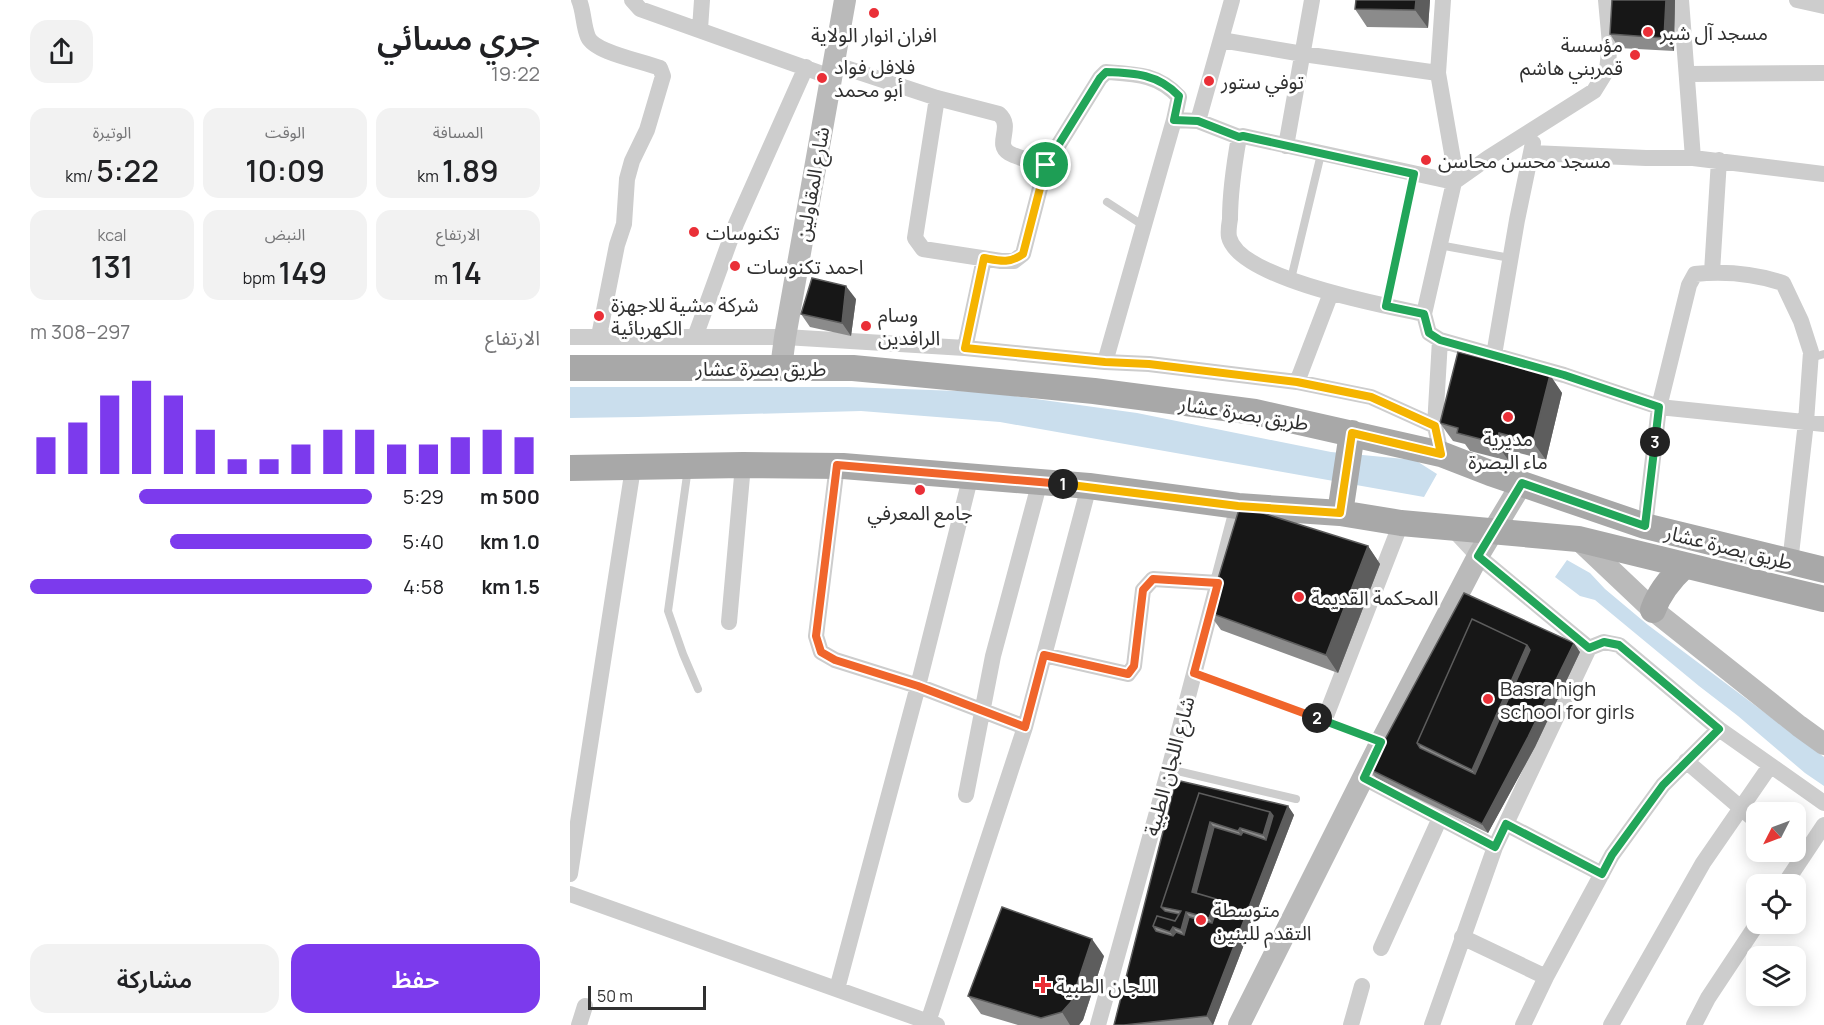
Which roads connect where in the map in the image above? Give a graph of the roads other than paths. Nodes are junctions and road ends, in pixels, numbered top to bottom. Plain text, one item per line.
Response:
1 (579, 0) edge
2 (632, 0) edge
3 (702, 0) edge
4 (845, 0) edge
5 (1232, 0) edge
6 (1312, 0) edge
7 (1443, 0) edge
8 (1606, 0) edge
9 (1681, 0) edge
10 (1797, 0) edge
11 (1824, 6) edge
12 (700, 29) junction
13 (1221, 40) junction
14 (1303, 54) junction
15 (806, 67) junction
16 (832, 70) junction
17 (1438, 73) junction
18 (1688, 74) junction
19 (1824, 74) edge
20 (937, 98) junction
21 (1174, 120) junction
22 (1198, 121) junction
23 (1535, 128) junction
24 (1239, 137) junction
25 (1286, 146) junction
26 (1532, 153) junction
27 (1321, 154) junction
28 (1693, 158) junction
29 (1719, 160) junction
30 (1046, 165) junction
31 (1414, 174) junction
32 (1824, 174) edge
33 (1454, 182) junction
34 (1107, 201) dead end
35 (1144, 226) junction
36 (1439, 245) junction
37 (984, 258) junction
38 (1510, 258) junction
39 (1712, 272) junction
40 (1291, 279) junction
41 (1331, 293) junction
42 (1386, 306) junction
43 (1424, 314) junction
44 (599, 336) junction
45 (570, 337) edge
46 (695, 337) junction
47 (785, 337) junction
48 (1440, 340) junction
49 (965, 348) junction
50 (1494, 355) junction
51 (1817, 356) edge
52 (1105, 362) junction
53 (570, 368) edge
54 (781, 368) junction
55 (1297, 382) junction
56 (1659, 407) junction
57 (1806, 422) junction
58 (1824, 424) edge
59 (1435, 426) junction
60 (1352, 440) junction
61 (1441, 454) junction
62 (743, 465) junction
63 (837, 465) junction
64 (688, 467) junction
65 (570, 468) edge
66 (633, 468) junction
67 (971, 475) junction
68 (1040, 482) junction
69 (1522, 483) junction
70 (1089, 486) junction
71 (1341, 505) junction
72 (1238, 506) junction
73 (1401, 523) junction
74 (1449, 526) junction
75 (1645, 526) junction
76 (1494, 531) junction
77 (1578, 539) junction
78 (1478, 556) junction
79 (1790, 563) junction
80 (1684, 566) junction
81 (1824, 570) edge
82 (1218, 583) junction
83 (1824, 598) edge
84 (1653, 610) junction
85 (729, 622) dead end
86 (1589, 648) junction
87 (1044, 655) junction
88 (1194, 673) junction
89 (918, 686) junction
90 (698, 689) dead end
91 (983, 711) junction
92 (1324, 721) junction
93 (1025, 727) junction
94 (1719, 729) junction
95 (1381, 742) junction
96 (1824, 744) edge
97 (1686, 761) junction
98 (1770, 766) junction
99 (1170, 769) junction
100 (1364, 778) junction
101 (966, 795) dead end
102 (1296, 799) dead end
103 (1824, 803) edge
104 (1740, 808) junction
105 (1746, 813) edge
106 (574, 817) edge
107 (1440, 818) junction
108 (1506, 824) junction
109 (1824, 825) edge
110 (1806, 846) edge
111 (1495, 847) junction
112 (570, 874) edge
113 (1602, 874) junction
114 (570, 894) edge
115 (1750, 934) edge
116 (1462, 937) junction
117 (1381, 948) dead end
118 (1546, 977) junction
119 (1362, 986) dead end
120 (837, 989) junction
121 (585, 1006) dead end
122 (933, 1023) edge
123 (579, 1025) edge
124 (1098, 1025) edge
125 (1239, 1025) edge
126 (1351, 1025) edge
127 (1432, 1025) edge
128 (1524, 1025) edge
129 (1611, 1025) edge
130 (1694, 1025) edge

1 - 44 street
2 - 12 street
3 - 12 street
4 - 16 street, شارع المقاولين
5 - 13 street
6 - 14 street
7 - 17 street
8 - 23 street
9 - 18 street
10 - 11 street
12 - 15 street
13 - 14 street
13 - 22 street
14 - 17 street
14 - 25 street
15 - 16 street
15 - 46 street
16 - 20 street
16 - 47 street, شارع المقاولين
17 - 33 street
18 - 19 street
18 - 28 street
20 - 30 street
20 - 37 street
21 - 22 street
21 - 30 street
21 - 35 street
22 - 24 street
23 - 26 street
23 - 33 street
24 - 25 street
24 - 40 street
25 - 27 street
26 - 28 street
26 - 38 street
27 - 31 street
27 - 40 lane
28 - 29 street
29 - 32 street
29 - 39 street
30 - 37 street
31 - 33 street
31 - 42 lane
33 - 36 street
34 - 35 lane
35 - 52 street
36 - 38 lane
36 - 43 street
37 - 49 street
38 - 50 street
39 - 51 street
39 - 56 street
40 - 41 street
41 - 42 street
41 - 55 street
42 - 43 street
43 - 48 street
44 - 45 street
44 - 46 street
46 - 47 street
47 - 49 street
47 - 54 street, شارع المقاولين
48 - 50 street
48 - 59 street
49 - 52 street
50 - 56 street
51 - 57 street
52 - 55 street
53 - 54 main road, طريق بصرة عشار
54 - 60 main road, طريق بصرة عشار
55 - 59 street
56 - 57 street
56 - 75 street
57 - 58 street
57 - 79 street
59 - 61 street
60 - 61 main road, طريق بصرة عشار
60 - 71 main road
61 - 69 main road, طريق بصرة عشار
62 - 63 main road
62 - 64 main road
62 - 85 street
63 - 67 main road
63 - 89 street
64 - 66 main road
64 - 90 lane
65 - 66 main road
66 - 106 street
67 - 68 main road
67 - 89 street
68 - 70 main road
68 - 91 street
69 - 75 main road, طريق بصرة عشار
69 - 76 street
70 - 72 main road
70 - 87 street
71 - 72 main road
71 - 73 main road
72 - 82 street, شارع اللجان الطبية
73 - 74 main road
73 - 92 street
74 - 76 main road
74 - 78 street
75 - 79 main road, طريق بصرة عشار
76 - 77 main road
76 - 78 street
77 - 80 main road
77 - 84 street
78 - 86 street
78 - 95 street
79 - 81 main road, طريق بصرة عشار
80 - 83 main road
80 - 84 main road
82 - 87 street
82 - 88 street, شارع اللجان الطبية
84 - 96 street
86 - 94 street
86 - 108 street
87 - 93 street
88 - 92 lane
88 - 99 street, شارع اللجان الطبية
89 - 91 street
89 - 120 street
91 - 93 street
91 - 101 street
92 - 95 lane
93 - 122 street
94 - 97 street
94 - 98 street
95 - 100 street
97 - 104 street
97 - 113 street
98 - 103 street
98 - 104 street
99 - 102 lane
99 - 124 street, شارع اللجان الطبية
100 - 107 street
100 - 125 street
104 - 105 street
104 - 129 street
106 - 112 street
107 - 111 street
107 - 117 street
108 - 111 street
108 - 113 street
109 - 110 street
111 - 116 street
113 - 118 street
114 - 120 street
115 - 130 street
116 - 118 street
116 - 127 street
118 - 128 street
119 - 126 street
120 - 122 street
121 - 123 street

